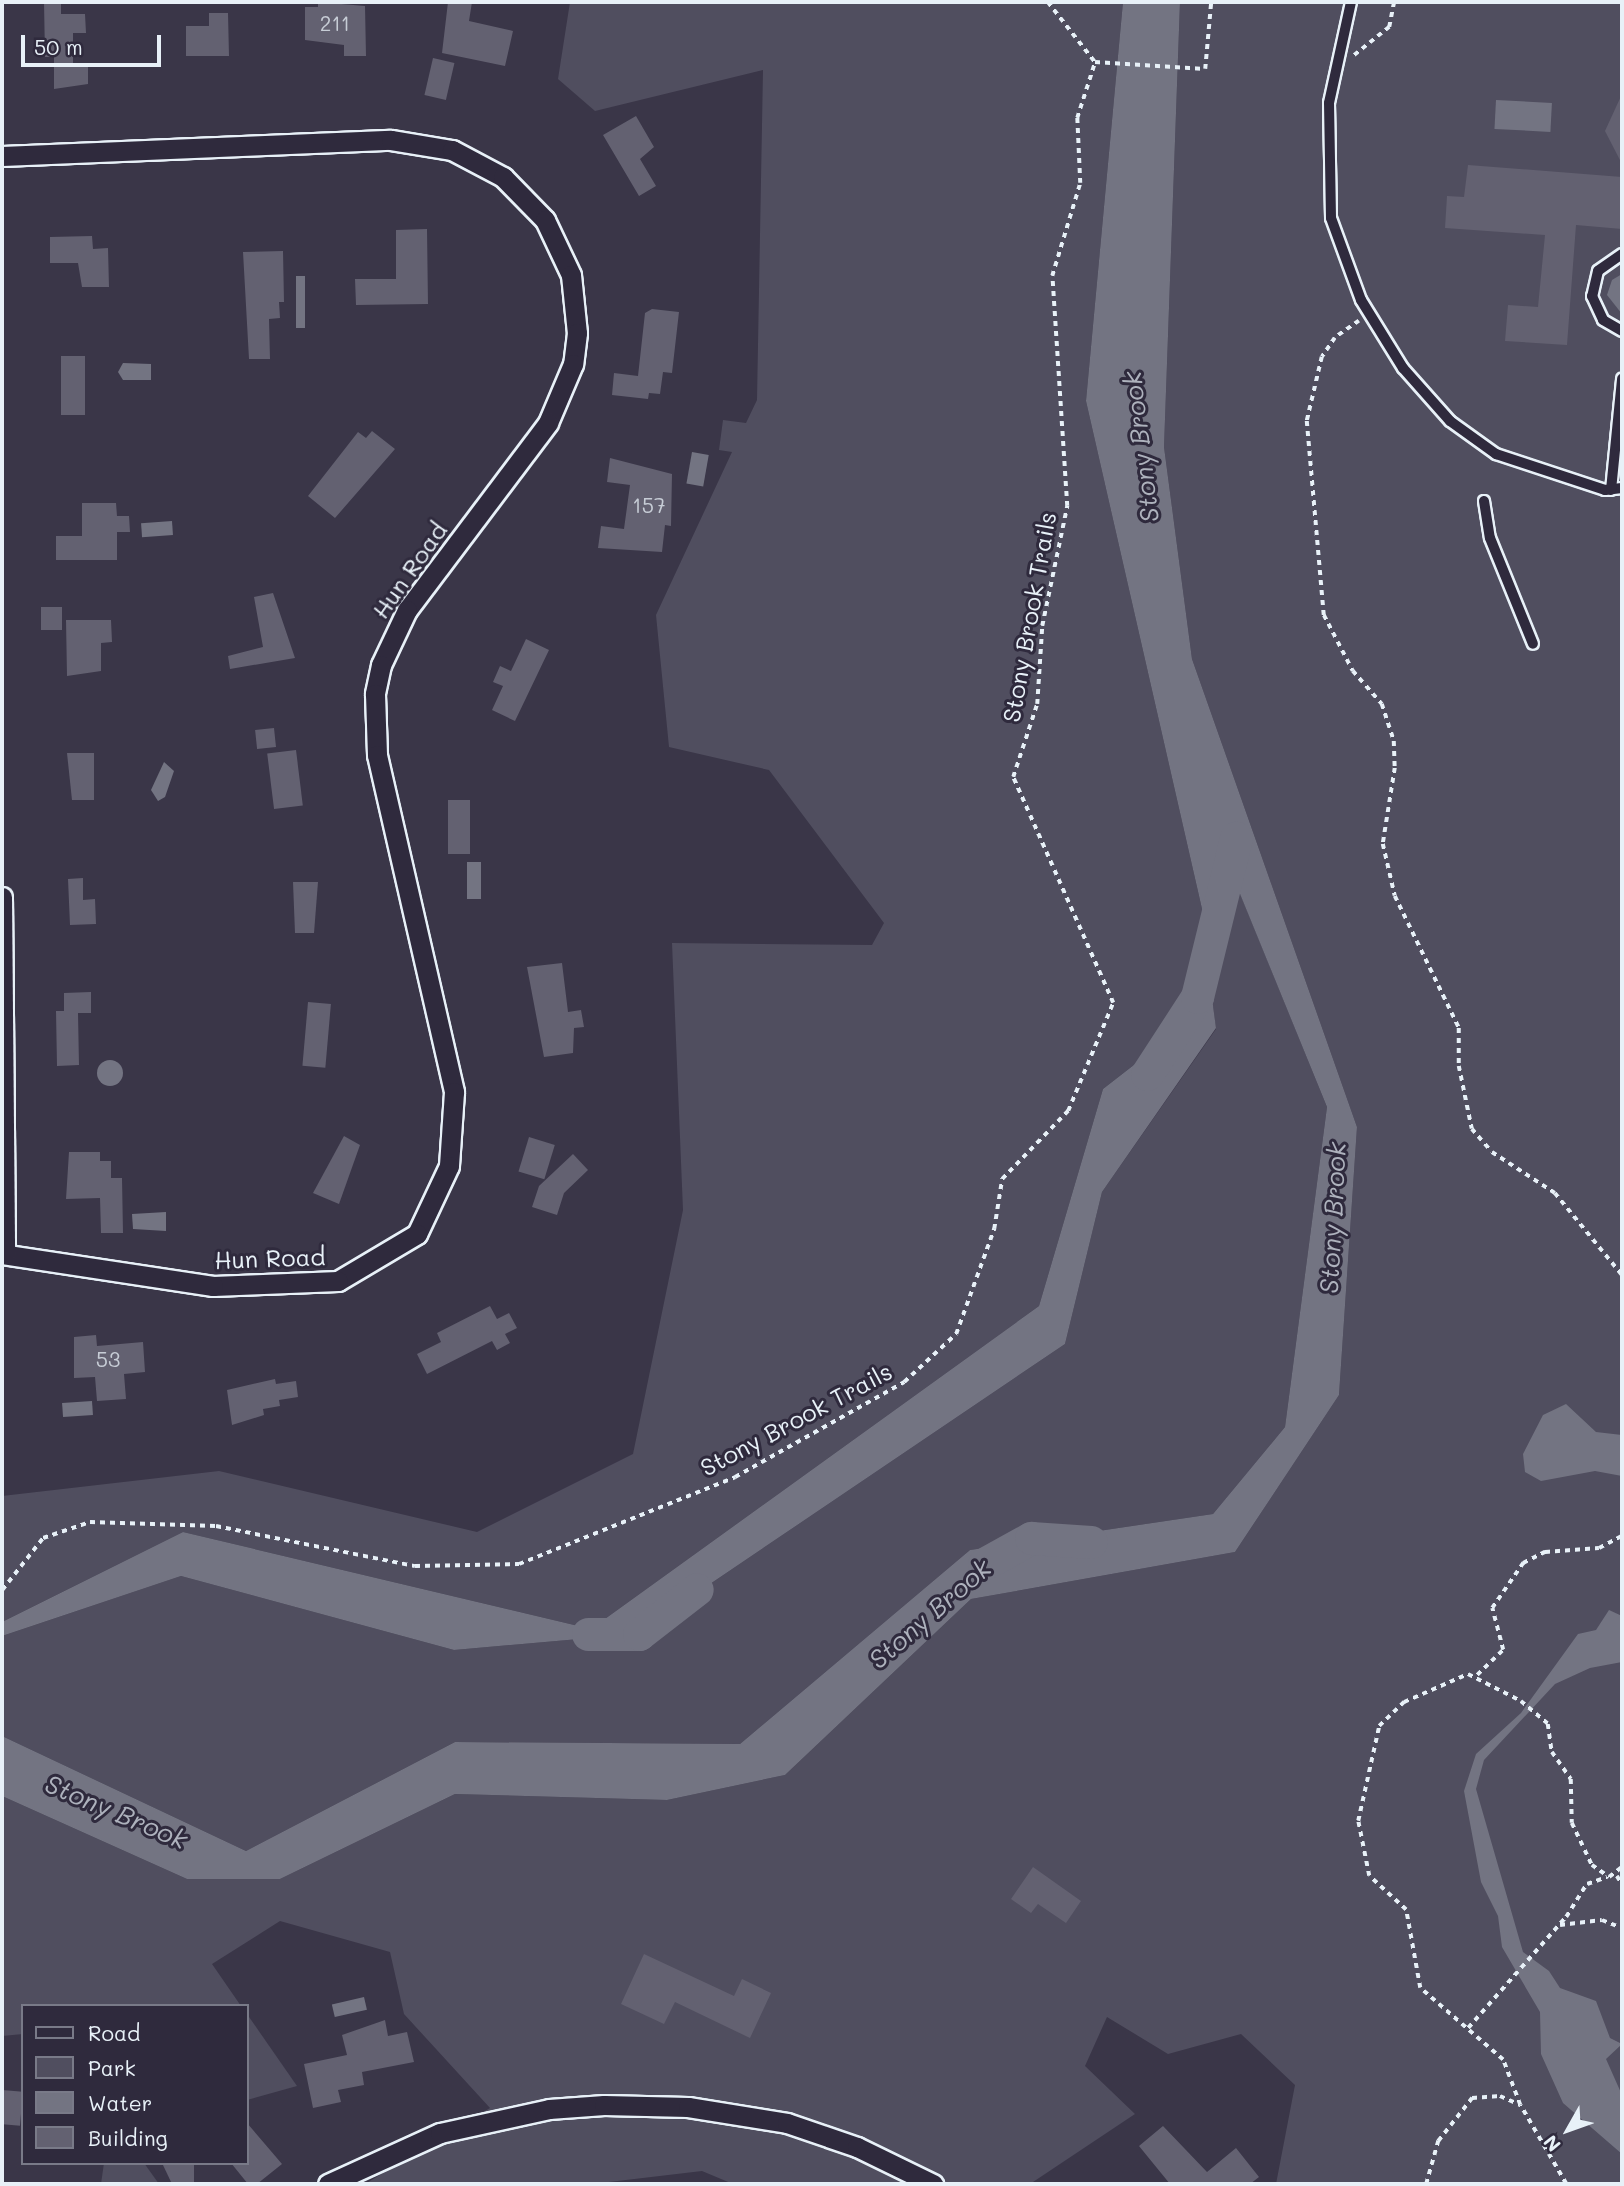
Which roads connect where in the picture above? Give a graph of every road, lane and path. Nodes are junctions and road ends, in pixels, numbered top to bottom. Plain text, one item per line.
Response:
1 (1048, 2) edge
2 (1211, 2) edge
3 (1350, 2) edge
4 (1394, 2) edge
5 (1095, 62) junction
6 (1336, 70) junction
7 (2, 156) edge
8 (1622, 254) edge
9 (1370, 313) junction
10 (1622, 331) edge
11 (1622, 379) edge
12 (1622, 488) edge
13 (1611, 490) junction
14 (1484, 501) dead end
15 (1533, 644) dead end
16 (2, 897) edge
17 (3, 1254) edge
18 (1622, 1275) edge
19 (1622, 1536) edge
20 (2, 1590) edge
21 (1476, 1675) junction
22 (1622, 1867) edge
23 (1617, 1876) junction
24 (1609, 1877) junction
25 (1622, 1884) edge
26 (1574, 1906) junction
27 (1580, 1920) junction
28 (1556, 1926) junction
29 (1622, 1928) edge
30 (1468, 2028) junction
31 (1520, 2105) junction
32 (328, 2184) edge
33 (933, 2184) edge
34 (1426, 2184) edge
35 (1566, 2184) edge

1 - 5 path
2 - 5 path
3 - 6 lane
4 - 6 path
5 - 20 path, Stony Brook Trails
6 - 9 lane
7 - 17 street, Hun Road
8 - 10 lane
9 - 13 lane
9 - 18 path
11 - 13 lane
12 - 13 lane
14 - 15 lane
16 - 17 street
19 - 21 path
21 - 24 path
21 - 30 path
22 - 23 path
23 - 24 path
23 - 25 path
24 - 26 path
26 - 27 path
26 - 28 path
27 - 28 path
27 - 29 path
28 - 30 path
30 - 31 path
31 - 34 path
31 - 35 path
32 - 33 street

